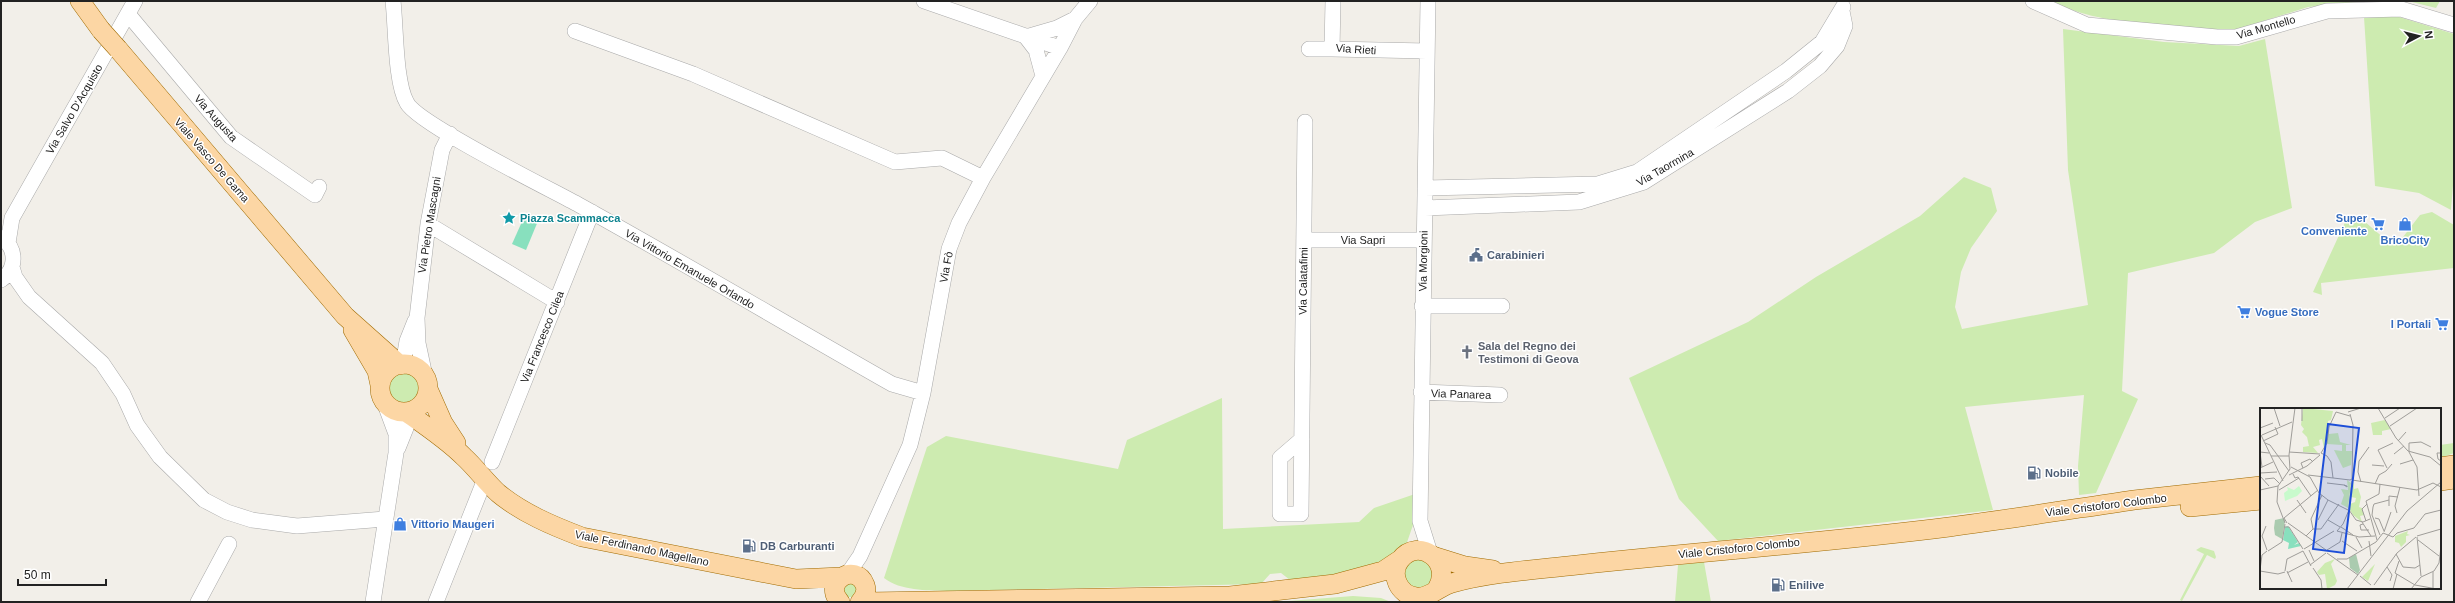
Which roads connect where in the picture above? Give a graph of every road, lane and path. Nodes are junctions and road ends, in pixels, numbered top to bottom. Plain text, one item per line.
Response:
1 (80, 1) edge
2 (135, 1) edge
3 (393, 1) edge
4 (924, 1) edge
5 (1090, 1) edge
6 (1333, 1) edge
7 (1428, 1) edge
8 (2033, 1) edge
9 (1844, 6) edge
10 (128, 14) junction
11 (1075, 20) junction
12 (2454, 25) edge
13 (575, 31) dead end
14 (1026, 36) junction
15 (1060, 48) junction
16 (1309, 49) dead end
17 (1332, 49) junction
18 (1427, 51) junction
19 (1044, 76) junction
20 (1305, 122) dead end
21 (450, 134) junction
22 (983, 178) junction
23 (319, 187) dead end
24 (1425, 188) junction
25 (1444, 188) junction
26 (1444, 207) junction
27 (1425, 208) junction
28 (592, 212) junction
29 (6, 222) edge
30 (428, 224) junction
31 (5, 240) edge
32 (1304, 240) junction
33 (1423, 240) junction
34 (12, 267) junction
35 (1, 282) edge
36 (29, 297) junction
37 (557, 302) junction
38 (1422, 306) junction
39 (1502, 306) dead end
40 (345, 316) junction
41 (417, 318) junction
42 (406, 341) junction
43 (380, 345) junction
44 (401, 365) junction
45 (426, 383) junction
46 (382, 392) junction
47 (1421, 392) junction
48 (923, 393) junction
49 (1500, 395) dead end
50 (405, 412) junction
51 (1302, 439) dead end
52 (396, 453) junction
53 (464, 456) junction
54 (2454, 465) edge
55 (2441, 467) edge
56 (489, 471) junction
57 (2454, 479) edge
58 (2441, 481) edge
59 (2260, 486) edge
60 (2260, 500) edge
61 (385, 519) junction
62 (1420, 521) junction
63 (1951, 527) junction
64 (229, 544) dead end
65 (1431, 555) junction
66 (1404, 556) junction
67 (1526, 571) junction
68 (853, 578) junction
69 (796, 579) junction
70 (1335, 584) junction
71 (1405, 595) edge
72 (1431, 595) edge
73 (836, 600) edge
74 (920, 600) junction
75 (198, 602) edge
76 (374, 602) edge
77 (436, 602) edge
78 (860, 602) edge
79 (868, 602) edge

1 - 40 main road, Viale Vasco De Gama, bridge
2 - 10 street, Via Salvo D'Acquisto
3 - 21 street, Via Vittorio Emanuele Orlando
4 - 14 street
5 - 11 street, Via Fò
6 - 17 street, Via Rieti
7 - 18 street, Via Morgioni
8 - 12 street, Via Montello
9 - 25 street, Via Taormina
9 - 26 street, Via Taormina
10 - 23 street, Via Augusta
10 - 29 street, Via Salvo D'Acquisto
11 - 14 street
11 - 15 street, Via Fò
13 - 22 street
14 - 15 street
14 - 19 street
15 - 19 street, Via Fò
16 - 17 street
17 - 18 street, Via Rieti
18 - 24 street, Via Morgioni
19 - 22 street, Via Fò
20 - 32 street, Via Calatafimi
21 - 28 street, Via Vittorio Emanuele Orlando
21 - 30 street, Via Pietro Mascagni
22 - 48 street, Via Fò
24 - 25 street, Via Taormina
24 - 27 street, Via Morgioni
25 - 26 street
26 - 27 street, Via Taormina
27 - 33 street, Via Morgioni
28 - 37 street, Via Francesco Cilea
28 - 48 street, Via Vittorio Emanuele Orlando
29 - 31 street
30 - 37 street
30 - 41 street, Via Pietro Mascagni
31 - 34 street
32 - 33 street, Via Sapri
32 - 51 street, Via Calatafimi
33 - 38 street, Via Morgioni
34 - 35 street
34 - 36 street
35 - 36 street
36 - 61 street
37 - 56 street, Via Francesco Cilea
38 - 39 street
38 - 47 street, Via Morgioni
40 - 43 main road
40 - 46 main road
41 - 42 street
41 - 45 street
42 - 43 street
42 - 44 street
43 - 44 main road
44 - 45 main road
44 - 46 main road
45 - 50 main road
45 - 53 main road
46 - 50 main road
46 - 52 street
47 - 49 street, Via Panarea
47 - 62 street, Via Morgioni
48 - 68 street, Via Fò
50 - 52 street
50 - 53 main road
52 - 61 street
53 - 56 main road, Viale Ferdinando Magellano
54 - 55 main road
56 - 69 main road, Viale Ferdinando Magellano
56 - 77 street, Via Francesco Cilea
57 - 58 main road
59 - 63 main road, Viale Cristoforo Colombo
60 - 63 main road, Viale Cristoforo Colombo
61 - 76 street
62 - 65 street
62 - 66 street
63 - 67 main road, Viale Cristoforo Colombo
64 - 75 street
65 - 66 main road
65 - 67 main road
65 - 72 main road
66 - 70 main road
66 - 71 main road
67 - 72 main road
68 - 69 main road
68 - 73 main road
68 - 74 main road
68 - 78 main road
69 - 73 main road
70 - 71 main road
70 - 74 main road
71 - 72 main road
74 - 79 main road

